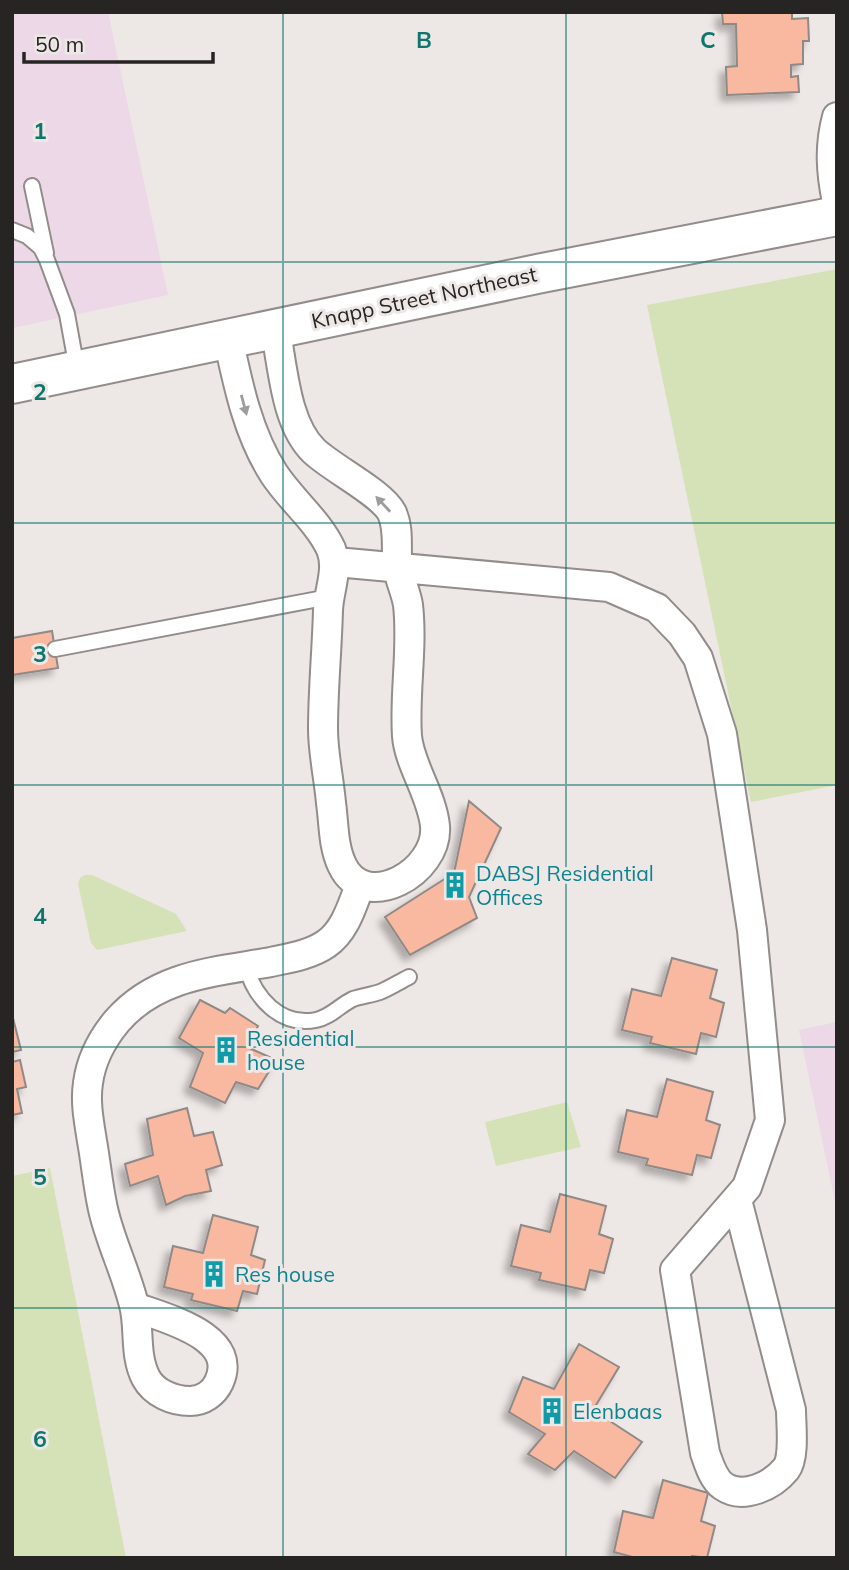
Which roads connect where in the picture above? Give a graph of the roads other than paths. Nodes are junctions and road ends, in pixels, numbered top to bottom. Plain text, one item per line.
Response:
1 (837, 117) edge
2 (32, 186) dead end
3 (837, 202) edge
4 (837, 216) edge
5 (12, 230) edge
6 (47, 260) junction
7 (275, 328) junction
8 (228, 338) junction
9 (77, 370) junction
10 (12, 384) edge
11 (336, 562) junction
12 (398, 567) junction
13 (329, 597) junction
14 (55, 649) dead end
15 (360, 885) junction
16 (246, 966) junction
17 (409, 977) dead end
18 (737, 1200) junction
19 (135, 1307) dead end

1 - 3 street
2 - 6 lane
4 - 7 main road, Knapp Street Northeast
5 - 6 lane
6 - 9 lane
7 - 8 main road, Knapp Street Northeast
12 -> 7 street
8 - 9 main road, Knapp Street Northeast
8 -> 11 street
9 - 10 main road, Knapp Street Northeast
11 - 12 street
11 - 13 street
12 - 15 street
12 - 18 street
13 - 14 lane
13 - 15 street
15 - 16 street
16 - 17 lane
16 - 19 street
18 - 18 street

